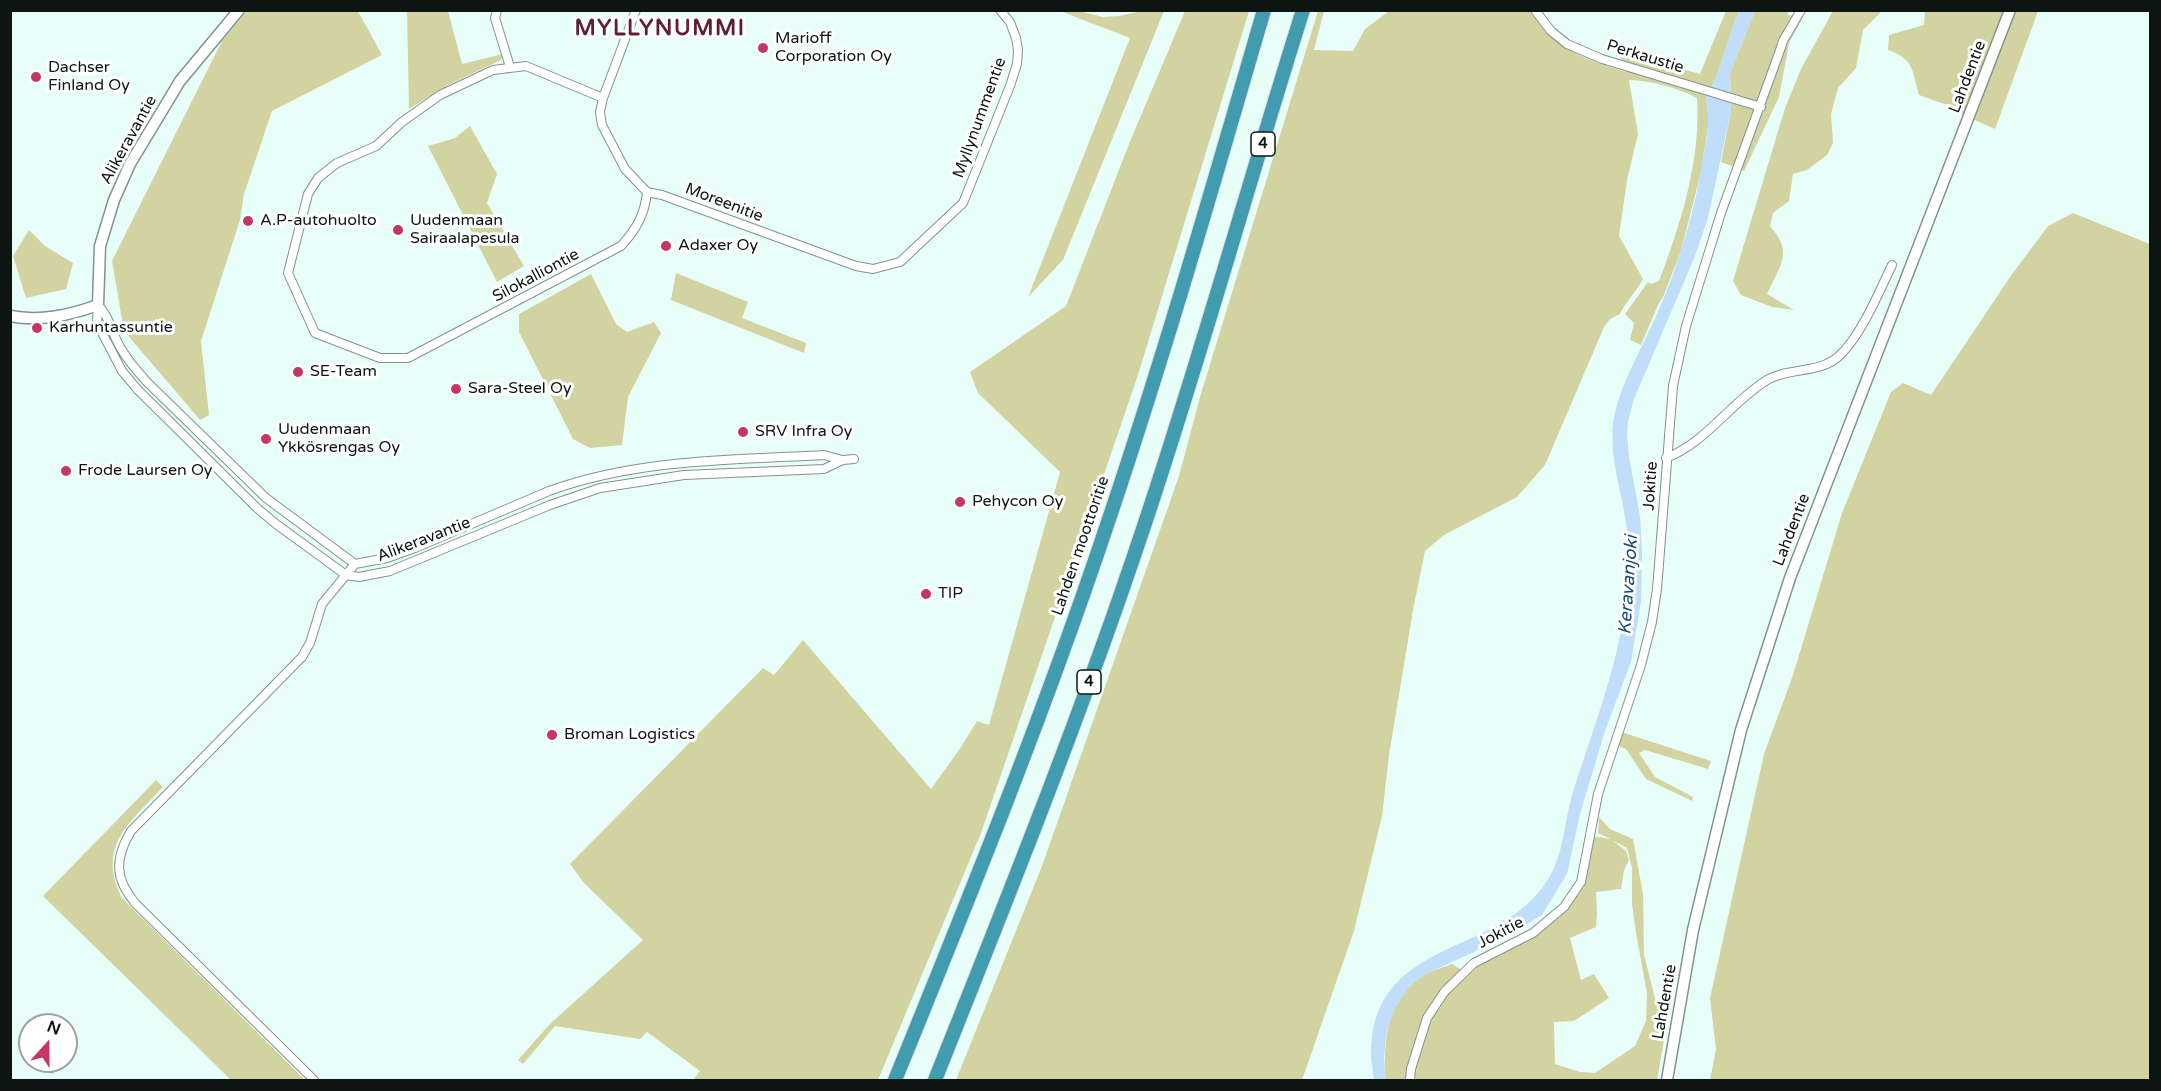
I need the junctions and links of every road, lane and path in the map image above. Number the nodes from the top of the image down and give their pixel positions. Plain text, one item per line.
1 (239, 10) edge
2 (498, 10) edge
3 (636, 10) edge
4 (1000, 10) edge
5 (1264, 10) edge
6 (1303, 10) edge
7 (1535, 10) edge
8 (1801, 10) edge
9 (2010, 10) edge
10 (510, 67) junction
11 (603, 98) junction
12 (1761, 107) junction
13 (647, 192) junction
14 (963, 203) joint
15 (1892, 266) dead end
16 (99, 305) junction
17 (10, 316) edge
18 (1666, 458) junction
19 (854, 459) dead end
20 (843, 460) junction
21 (355, 564) junction
22 (346, 575) junction
23 (314, 1080) edge
24 (895, 1080) edge
25 (935, 1080) edge
26 (1410, 1080) edge
27 (1667, 1080) edge

1 - 16 main road, Alikeravantie
2 - 10 street
3 - 11 street
4 - 14 street, Myllynummentie
5 - 24 highway, Lahden moottoritie / 4
6 - 25 highway, 4
7 - 12 street, Perkaustie
8 - 12 street, Jokitie
9 - 27 main road, Lahdentie
10 - 11 street
10 - 13 street, Silokalliontie
11 - 13 street
12 - 18 street, Jokitie
13 - 14 street, Moreenitie
15 - 18 street
16 - 17 main road
16 - 21 street, Alikeravantie
16 - 22 street, Alikeravantie
18 - 26 street, Jokitie
19 - 20 street, Alikeravantie
20 - 21 street, Alikeravantie
20 - 22 street, Alikeravantie
21 - 22 street
22 - 23 street

